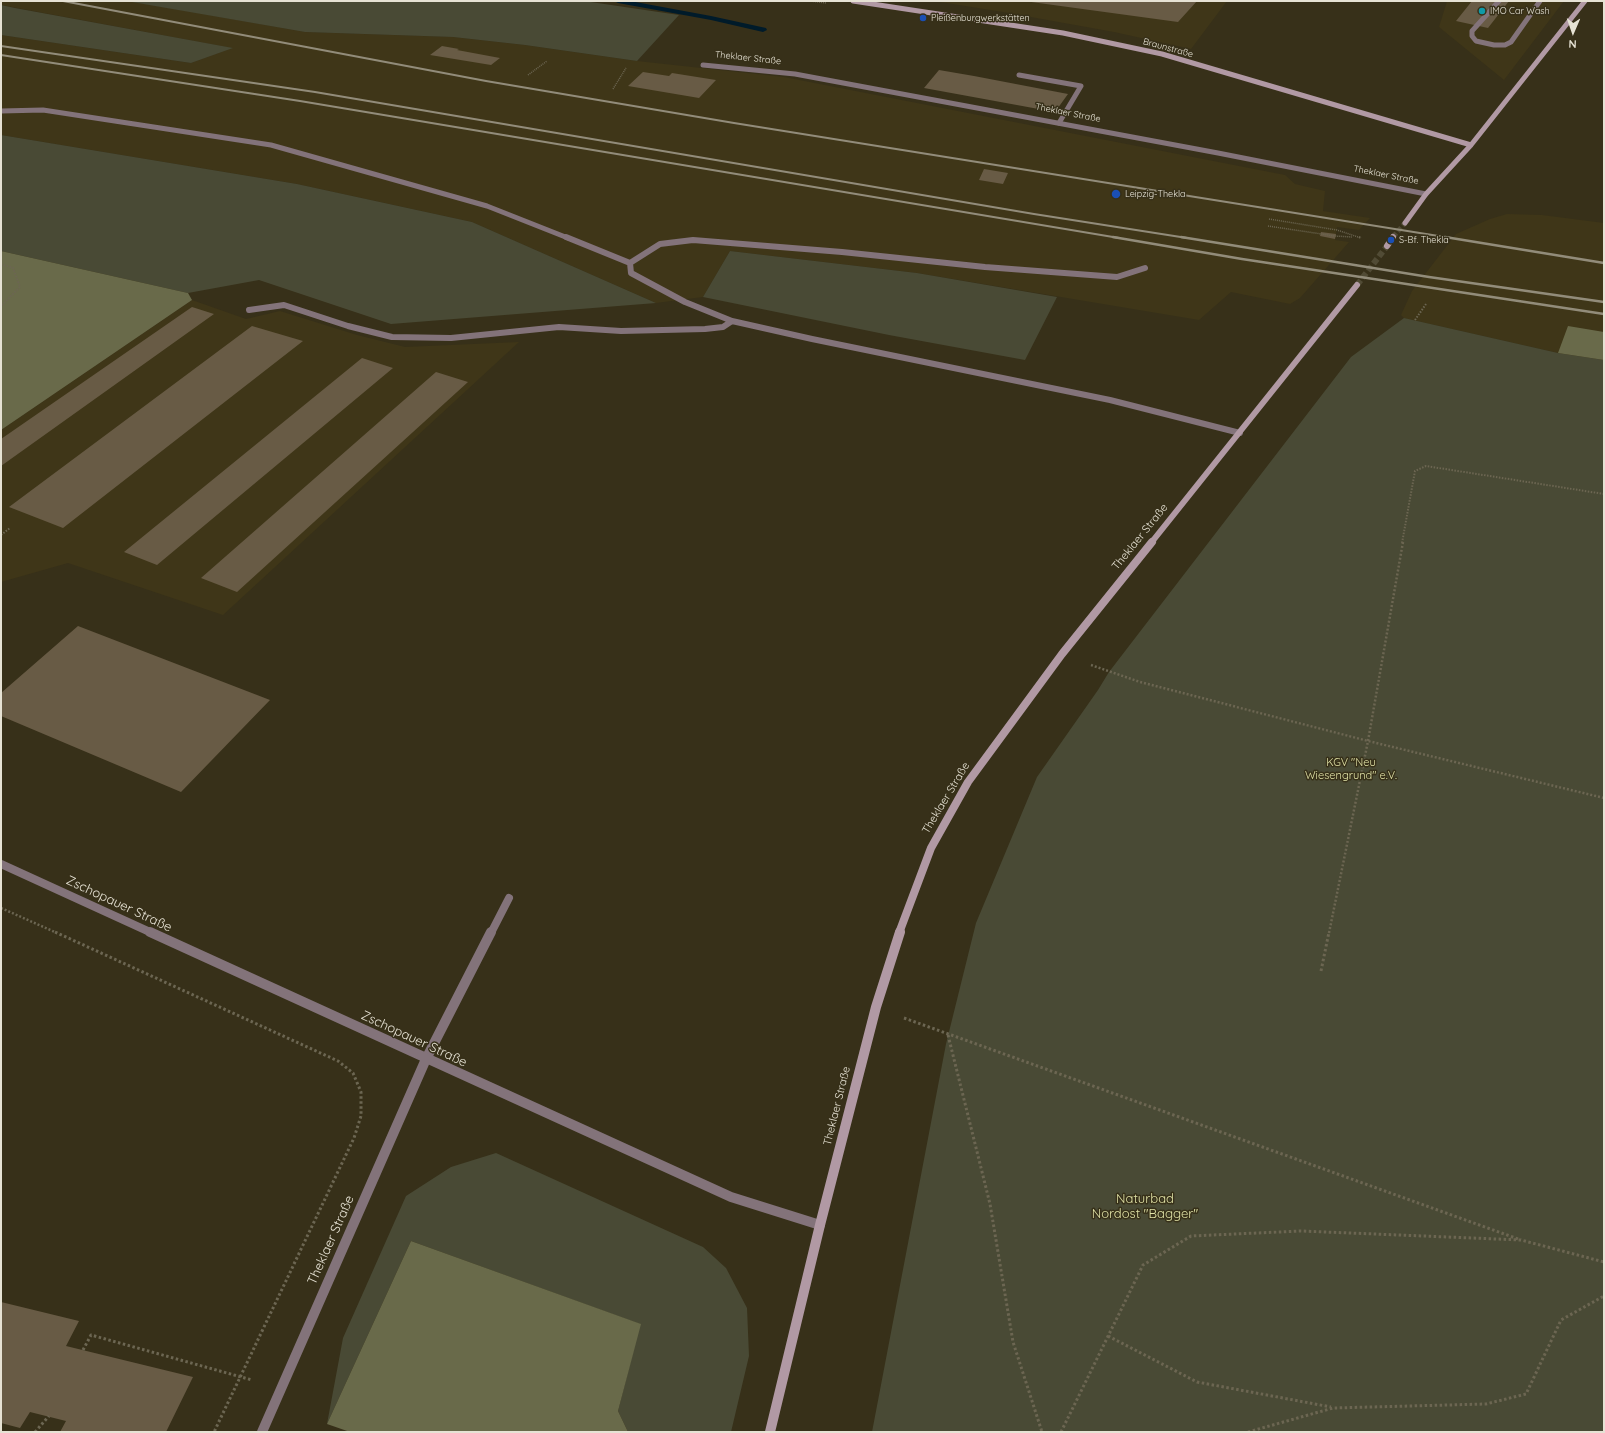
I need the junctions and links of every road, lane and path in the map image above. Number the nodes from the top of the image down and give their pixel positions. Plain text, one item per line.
1 (854, 1) edge
2 (1499, 1) edge
3 (1540, 1) edge
4 (1585, 1) edge
5 (547, 61) dead end
6 (703, 65) dead end
7 (626, 68) dead end
8 (528, 75) dead end
9 (1019, 75) dead end
10 (613, 89) dead end
11 (1, 111) edge
12 (1059, 123) junction
13 (1471, 145) junction
14 (1426, 194) junction
15 (1269, 219) dead end
16 (1404, 223) tunnel mouth
17 (1268, 226) dead end
18 (1337, 230) dead end
19 (1393, 237) tunnel mouth
20 (1356, 238) dead end
21 (1386, 246) tunnel mouth
22 (1, 264) edge
23 (630, 264) junction
24 (1144, 268) dead end
25 (1356, 285) tunnel mouth
26 (1426, 304) dead end
27 (1, 306) edge
28 (249, 310) dead end
29 (1415, 320) dead end
30 (732, 321) junction
31 (1240, 433) junction
32 (1604, 494) edge
33 (10, 528) dead end
34 (1, 535) edge
35 (1062, 654) junction
36 (1368, 741) junction
37 (1604, 798) edge
38 (1, 864) edge
39 (509, 898) dead end
40 (1, 908) edge
41 (1321, 971) dead end
42 (876, 1007) junction
43 (948, 1035) junction
44 (426, 1059) junction
45 (820, 1225) junction
46 (1521, 1240) junction
47 (1604, 1262) edge
48 (1604, 1296) edge
49 (1108, 1336) junction
50 (83, 1350) dead end
51 (240, 1376) junction
52 (281, 1388) junction
53 (1333, 1408) junction
54 (49, 1416) dead end
55 (35, 1432) edge
56 (214, 1432) edge
57 (262, 1432) edge
58 (770, 1432) edge
59 (1042, 1432) edge
60 (1061, 1432) edge
61 (1248, 1432) edge

1 - 13 main road, Braunstraße
2 - 3 street
4 - 13 main road, Theklaer Straße
5 - 8 path
6 - 12 street, Theklaer Straße
7 - 10 path
9 - 12 street
11 - 23 street
12 - 14 street, Theklaer Straße
13 - 14 main road, Theklaer Straße
14 - 16 main road, Theklaer Straße
15 - 18 path
17 - 20 path
19 - 21 main road
22 - 27 path
23 - 24 street
23 - 30 street
25 - 31 main road, Theklaer Straße
26 - 29 path
28 - 30 street
30 - 31 street
31 - 35 main road, Theklaer Straße
32 - 36 path
33 - 34 path
35 - 36 path
35 - 42 main road, Theklaer Straße
36 - 37 path
36 - 41 path
38 - 44 street, Zschopauer Straße
39 - 44 street, Theklaer Straße
40 - 51 path
42 - 43 path
42 - 45 main road, Theklaer Straße
43 - 46 path
43 - 59 path
44 - 45 street, Zschopauer Straße
44 - 52 street, Theklaer Straße
45 - 58 main road, Theklaer Straße
46 - 47 path
46 - 49 path
48 - 53 path
49 - 53 path
49 - 60 path
50 - 51 path
51 - 52 path
51 - 56 path
52 - 57 street, Theklaer Straße
53 - 61 path
54 - 55 path

